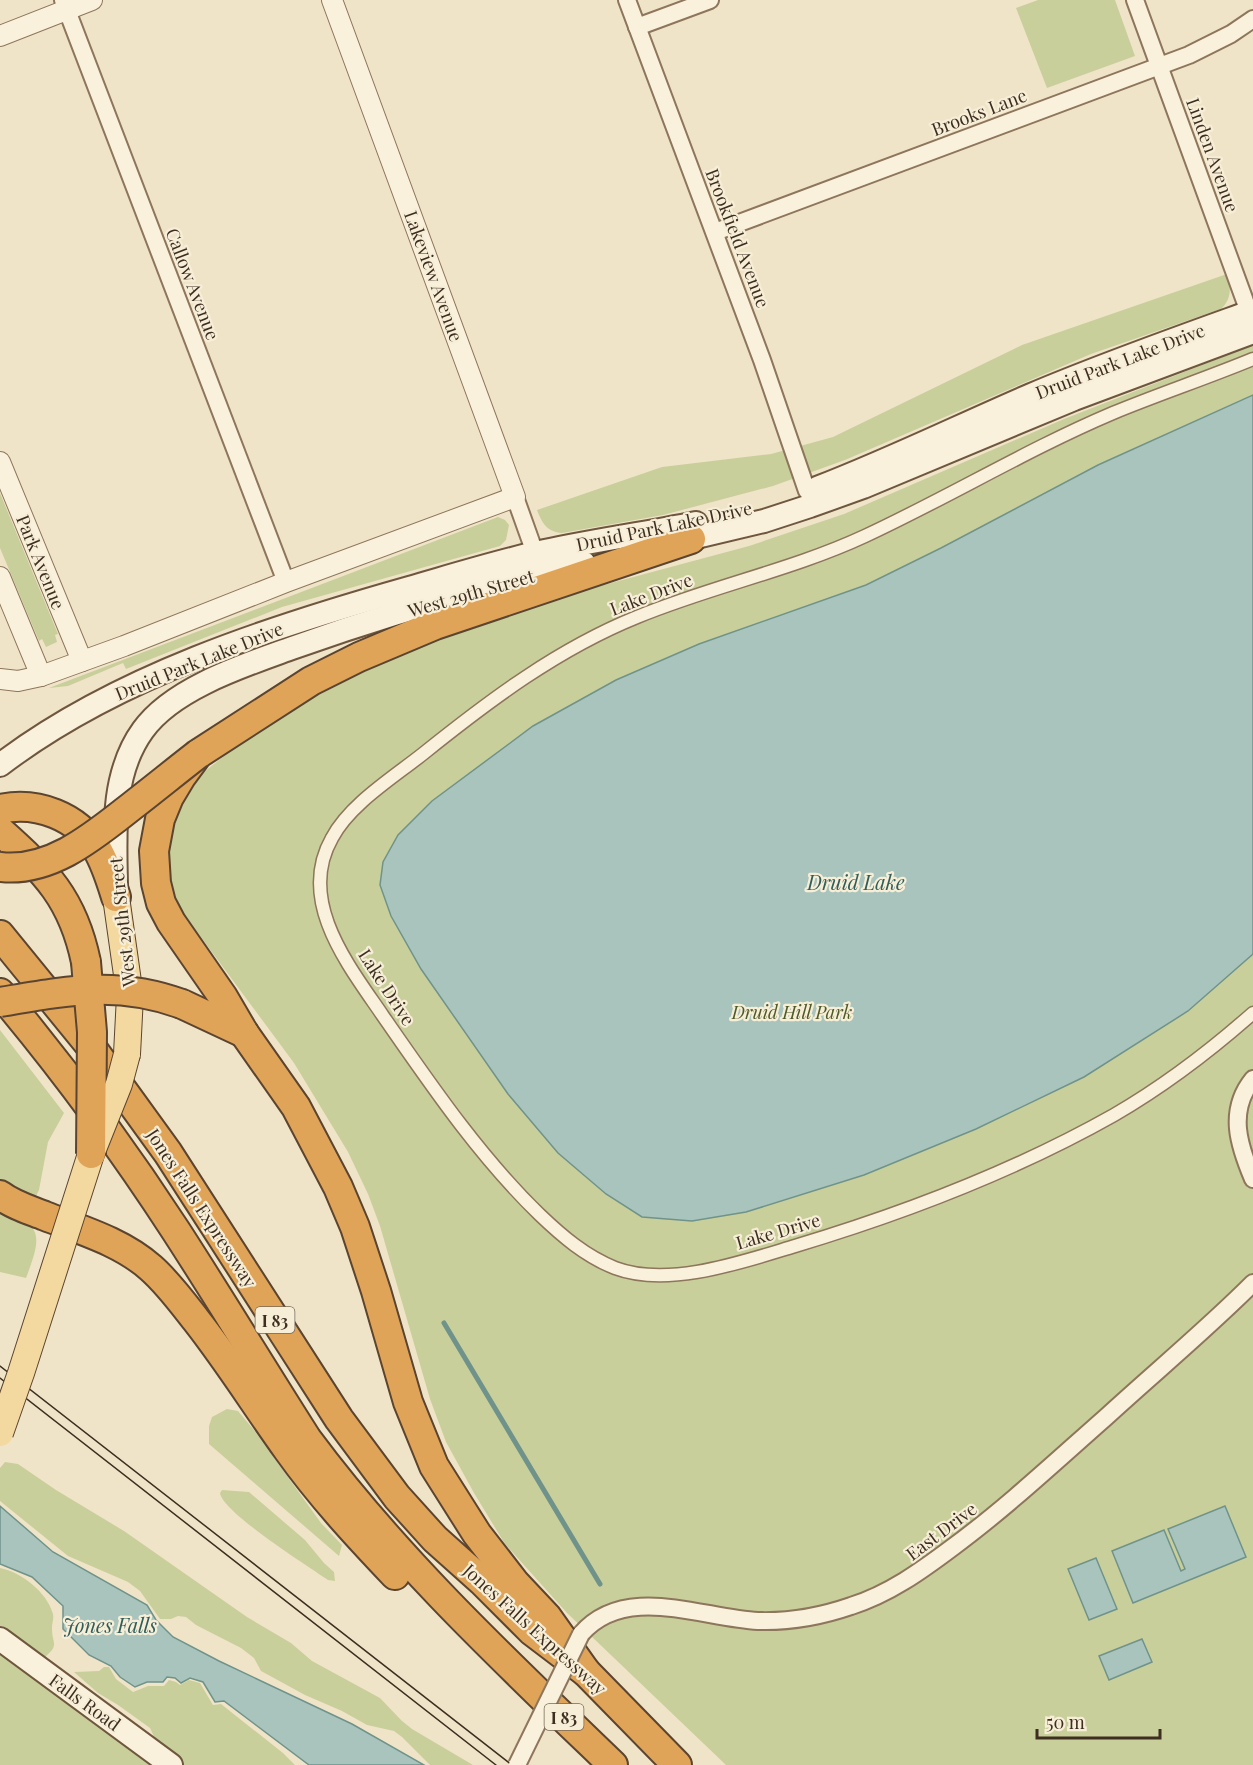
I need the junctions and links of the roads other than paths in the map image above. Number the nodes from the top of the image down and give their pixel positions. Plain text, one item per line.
1 (92, 0) edge
2 (332, 0) edge
3 (627, 0) edge
4 (710, 0) edge
5 (1135, 0) edge
6 (65, 5) edge
7 (1253, 19) edge
8 (638, 27) junction
9 (0, 36) edge
10 (1159, 65) junction
11 (715, 232) junction
12 (1252, 320) edge
13 (1249, 360) edge
14 (0, 462) edge
15 (807, 491) junction
16 (515, 497) junction
17 (691, 538) junction
18 (536, 553) junction
19 (0, 577) edge
20 (286, 582) junction
21 (81, 662) junction
22 (41, 676) junction
23 (0, 679) edge
24 (204, 750) junction
25 (0, 765) edge
26 (0, 809) edge
27 (0, 831) edge
28 (0, 867) edge
29 (116, 897) junction
30 (0, 935) edge
31 (0, 993) edge
32 (0, 1002) edge
33 (1253, 1013) edge
34 (244, 1033) junction
35 (1253, 1079) edge
36 (92, 1154) junction
37 (1253, 1179) edge
38 (4, 1198) edge
39 (1253, 1283) edge
40 (0, 1432) edge
41 (0, 1639) edge
42 (514, 1669) junction
43 (586, 1672) junction
44 (171, 1765) edge
45 (517, 1765) edge
46 (614, 1765) edge
47 (677, 1765) edge

1 - 6 street
2 - 16 street, Lakeview Avenue
3 - 8 street, Brookfield Avenue
4 - 8 street
5 - 10 street, Linden Avenue
6 - 9 street
6 - 20 street, Callow Avenue
7 - 10 street, Brooks Lane
8 - 11 street, Brookfield Avenue
10 - 11 street, Brooks Lane
10 - 12 street, Linden Avenue
11 - 15 street, Brookfield Avenue
12 - 15 main road, Druid Park Lake Drive
12 - 17 main road, Druid Park Lake Drive
13 - 33 street, Lake Drive
14 - 21 street, Park Avenue
15 - 18 main road, Druid Park Lake Drive
16 - 18 street, Lakeview Avenue
16 - 20 street
17 - 24 highway
17 - 29 main road, West 29th Street
18 - 25 main road, Druid Park Lake Drive
19 - 22 street
20 - 21 street
21 - 22 street
22 - 23 street
24 - 28 highway, bridge
24 - 34 highway, bridge
26 - 29 highway
27 - 36 highway, bridge
29 - 36 main road, West 29th Street, bridge
30 - 43 highway, Jones Falls Expressway / I 83
31 - 42 highway, Jones Falls Expressway / I 83
32 - 34 highway, bridge
34 - 43 highway
35 - 37 street
36 - 40 main road, West 29th Street, bridge
38 - 42 highway
39 - 45 street, East Drive, bridge
41 - 44 main road, Falls Road
42 - 46 highway, Jones Falls Expressway / I 83
43 - 47 highway, Jones Falls Expressway / I 83

